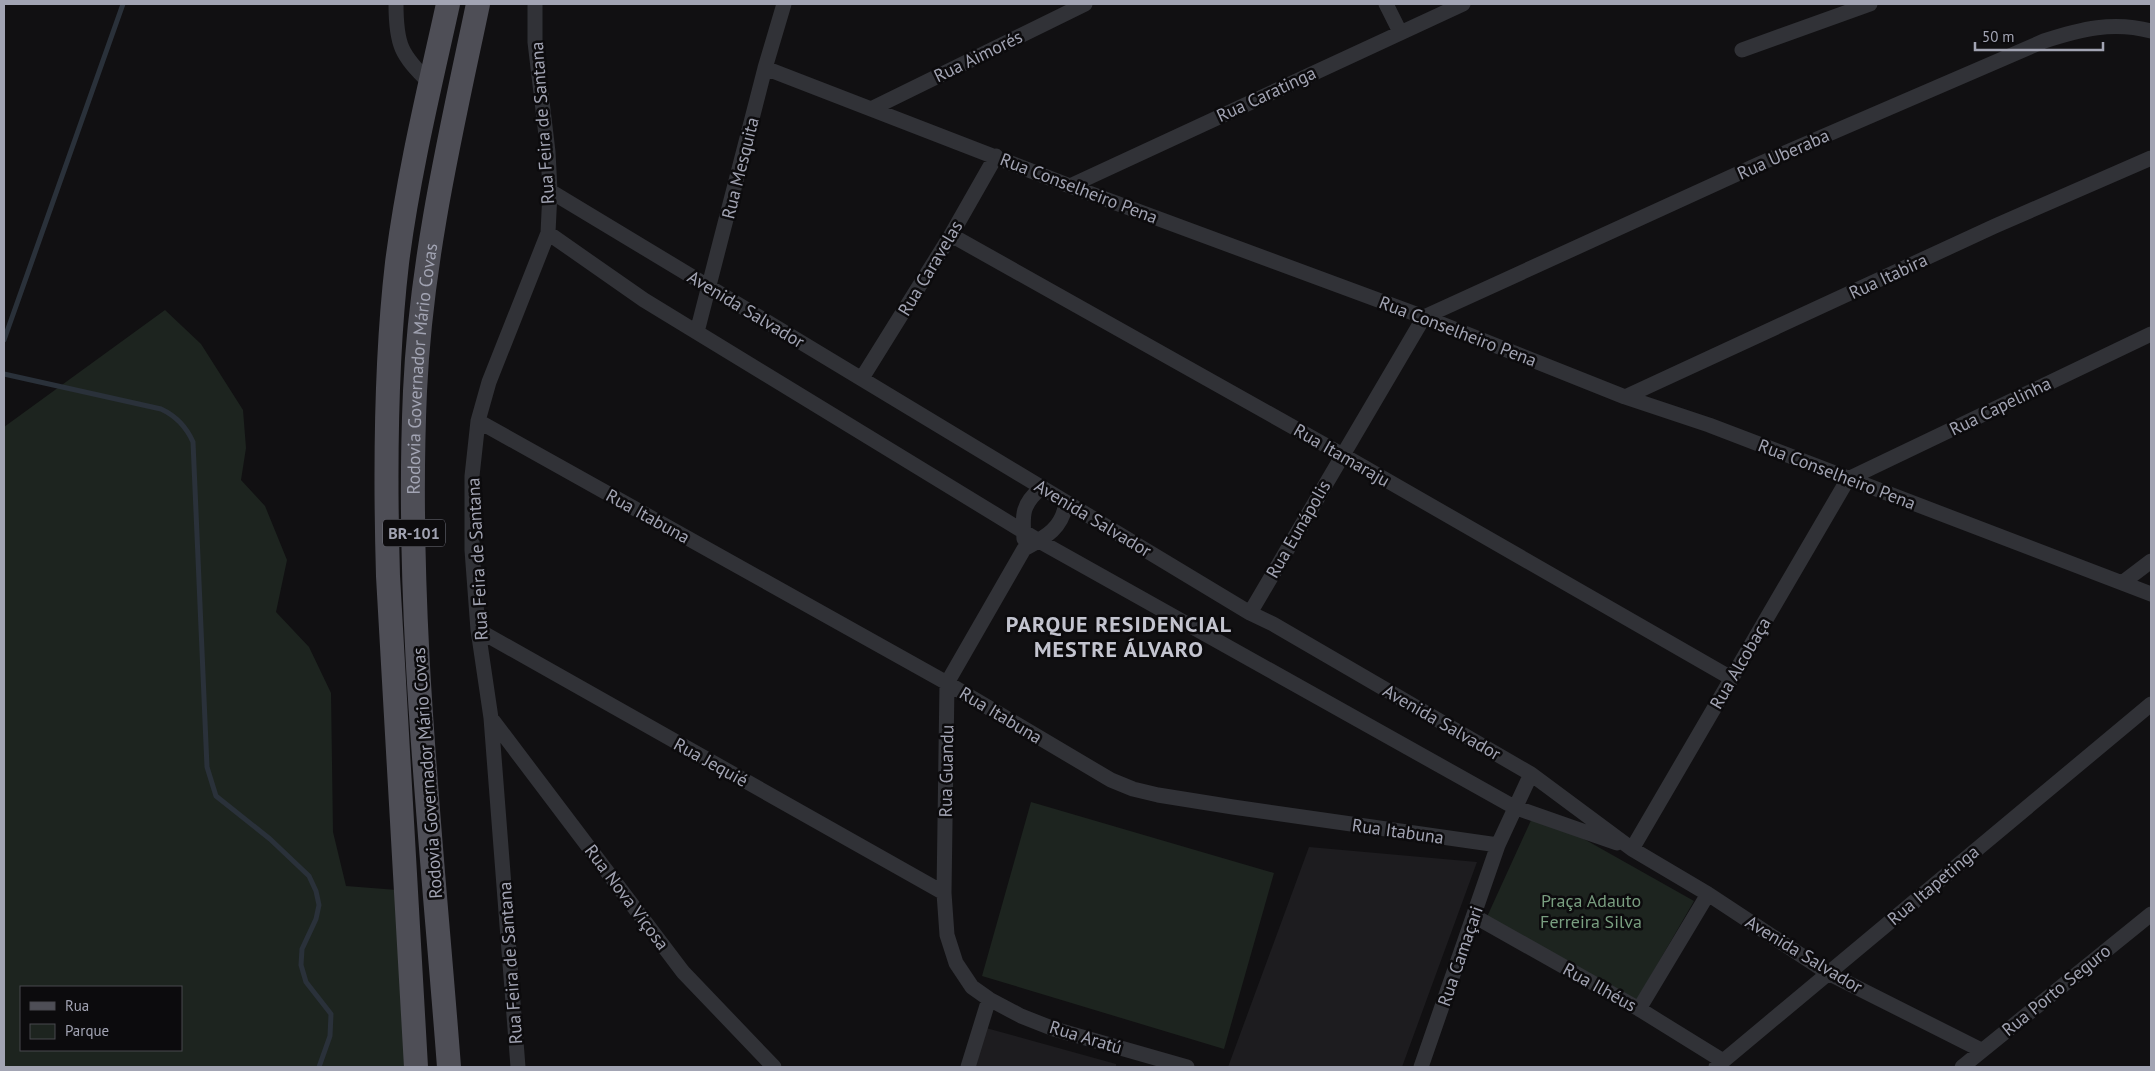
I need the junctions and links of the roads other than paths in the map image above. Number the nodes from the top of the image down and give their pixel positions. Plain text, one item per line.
1 (396, 4) edge
2 (448, 4) edge
3 (478, 4) edge
4 (535, 4) edge
5 (784, 4) edge
6 (1085, 4) edge
7 (1386, 4) edge
8 (1463, 4) edge
9 (1870, 4) edge
10 (2151, 31) edge
11 (1400, 32) junction
12 (1742, 50) dead end
13 (765, 68) junction
14 (430, 83) junction
15 (871, 109) junction
16 (996, 156) junction
17 (2151, 158) edge
18 (1070, 186) junction
19 (550, 191) junction
20 (548, 233) junction
21 (951, 235) junction
22 (710, 288) junction
23 (1424, 317) junction
24 (697, 332) junction
25 (2151, 334) edge
26 (862, 378) junction
27 (1625, 397) junction
28 (478, 420) junction
29 (1341, 454) junction
30 (1848, 479) junction
31 (1042, 488) junction
32 (1066, 502) junction
33 (1023, 531) junction
34 (1039, 541) junction
35 (1024, 549) junction
36 (2151, 561) edge
37 (2122, 583) junction
38 (2151, 594) edge
39 (1250, 613) junction
40 (478, 630) junction
41 (1731, 678) junction
42 (947, 683) junction
43 (2151, 704) edge
44 (491, 718) junction
45 (1531, 774) junction
46 (1514, 807) junction
47 (1498, 845) junction
48 (1632, 849) junction
49 (944, 893) junction
50 (1708, 894) junction
51 (2151, 914) edge
52 (1474, 916) junction
53 (1828, 973) junction
54 (989, 999) junction
55 (1639, 1009) junction
56 (1981, 1050) junction
57 (1719, 1064) edge
58 (416, 1067) edge
59 (449, 1067) edge
60 (518, 1067) edge
61 (774, 1067) edge
62 (968, 1067) edge
63 (1187, 1067) edge
64 (1421, 1067) edge
65 (1962, 1067) edge

1 - 14 street
2 - 14 main road, Rodovia Governador Mário Covas / BR-101
3 - 59 main road, Rodovia Governador Mário Covas / BR-101
4 - 19 street, Rua Feira de Santana
5 - 13 street, Rua Mesquita
6 - 15 street, Rua Aimorés
7 - 11 street
8 - 11 street, Rua Caratinga
9 - 12 street
10 - 23 street, Rua Uberaba
11 - 18 street, Rua Caratinga
13 - 15 street, Rua Conselheiro Pena
13 - 22 street, Rua Mesquita
14 - 58 main road, Rodovia Governador Mário Covas / BR-101
15 - 16 street, Rua Conselheiro Pena
16 - 18 street, Rua Conselheiro Pena
16 - 21 street, Rua Caravelas
17 - 27 street, Rua Itabira
18 - 23 street, Rua Conselheiro Pena
19 - 20 street, Rua Feira de Santana
19 - 22 street, Avenida Salvador
20 - 24 street, Avenida Salvador
20 - 28 street, Rua Feira de Santana
21 - 26 street, Rua Caravelas
21 - 29 street, Rua Itamaraju
22 - 24 street, Rua Mesquita
22 - 26 street, Avenida Salvador
23 - 27 street, Rua Conselheiro Pena
23 - 29 street, Rua Eunápolis
24 - 33 street, Avenida Salvador
25 - 30 street, Rua Capelinha
26 - 31 street, Avenida Salvador
27 - 30 street, Rua Conselheiro Pena
28 - 40 street, Rua Feira de Santana
28 - 42 street, Rua Itabuna
29 - 39 street, Rua Eunápolis
29 - 41 street, Rua Itamaraju
30 - 37 street, Rua Conselheiro Pena
30 - 41 street, Rua Alcobaça
31 - 32 street, Avenida Salvador
31 - 33 street
32 - 34 street
32 - 39 street, Avenida Salvador
33 - 34 street, Avenida Salvador
33 - 35 street
34 - 35 street
34 - 46 street, Avenida Salvador
35 - 42 street, Rua Guandu
36 - 37 street
37 - 38 street, Rua Conselheiro Pena
39 - 45 street, Avenida Salvador
40 - 44 street, Rua Feira de Santana
40 - 49 street, Rua Jequié
41 - 48 street, Rua Alcobaça
42 - 47 street, Rua Itabuna
42 - 49 street, Rua Guandu
43 - 53 street, Rua Itapetinga
44 - 60 street, Rua Feira de Santana
44 - 61 street, Rua Nova Viçosa
45 - 46 street
45 - 48 street, Avenida Salvador
46 - 47 street
46 - 48 street, Avenida Salvador
47 - 52 street, Rua Camaçari
48 - 50 street, Avenida Salvador
49 - 54 street, Rua Aratú
50 - 53 street, Avenida Salvador
50 - 55 street
51 - 56 street, Rua Porto Seguro
52 - 55 street, Rua Ilhéus
52 - 64 street, Rua Camaçari
53 - 56 street, Avenida Salvador
53 - 57 street, Rua Itapetinga
54 - 62 street
54 - 63 street, Rua Aratú
55 - 57 street, Rua Ilhéus
56 - 65 street, Rua Porto Seguro

